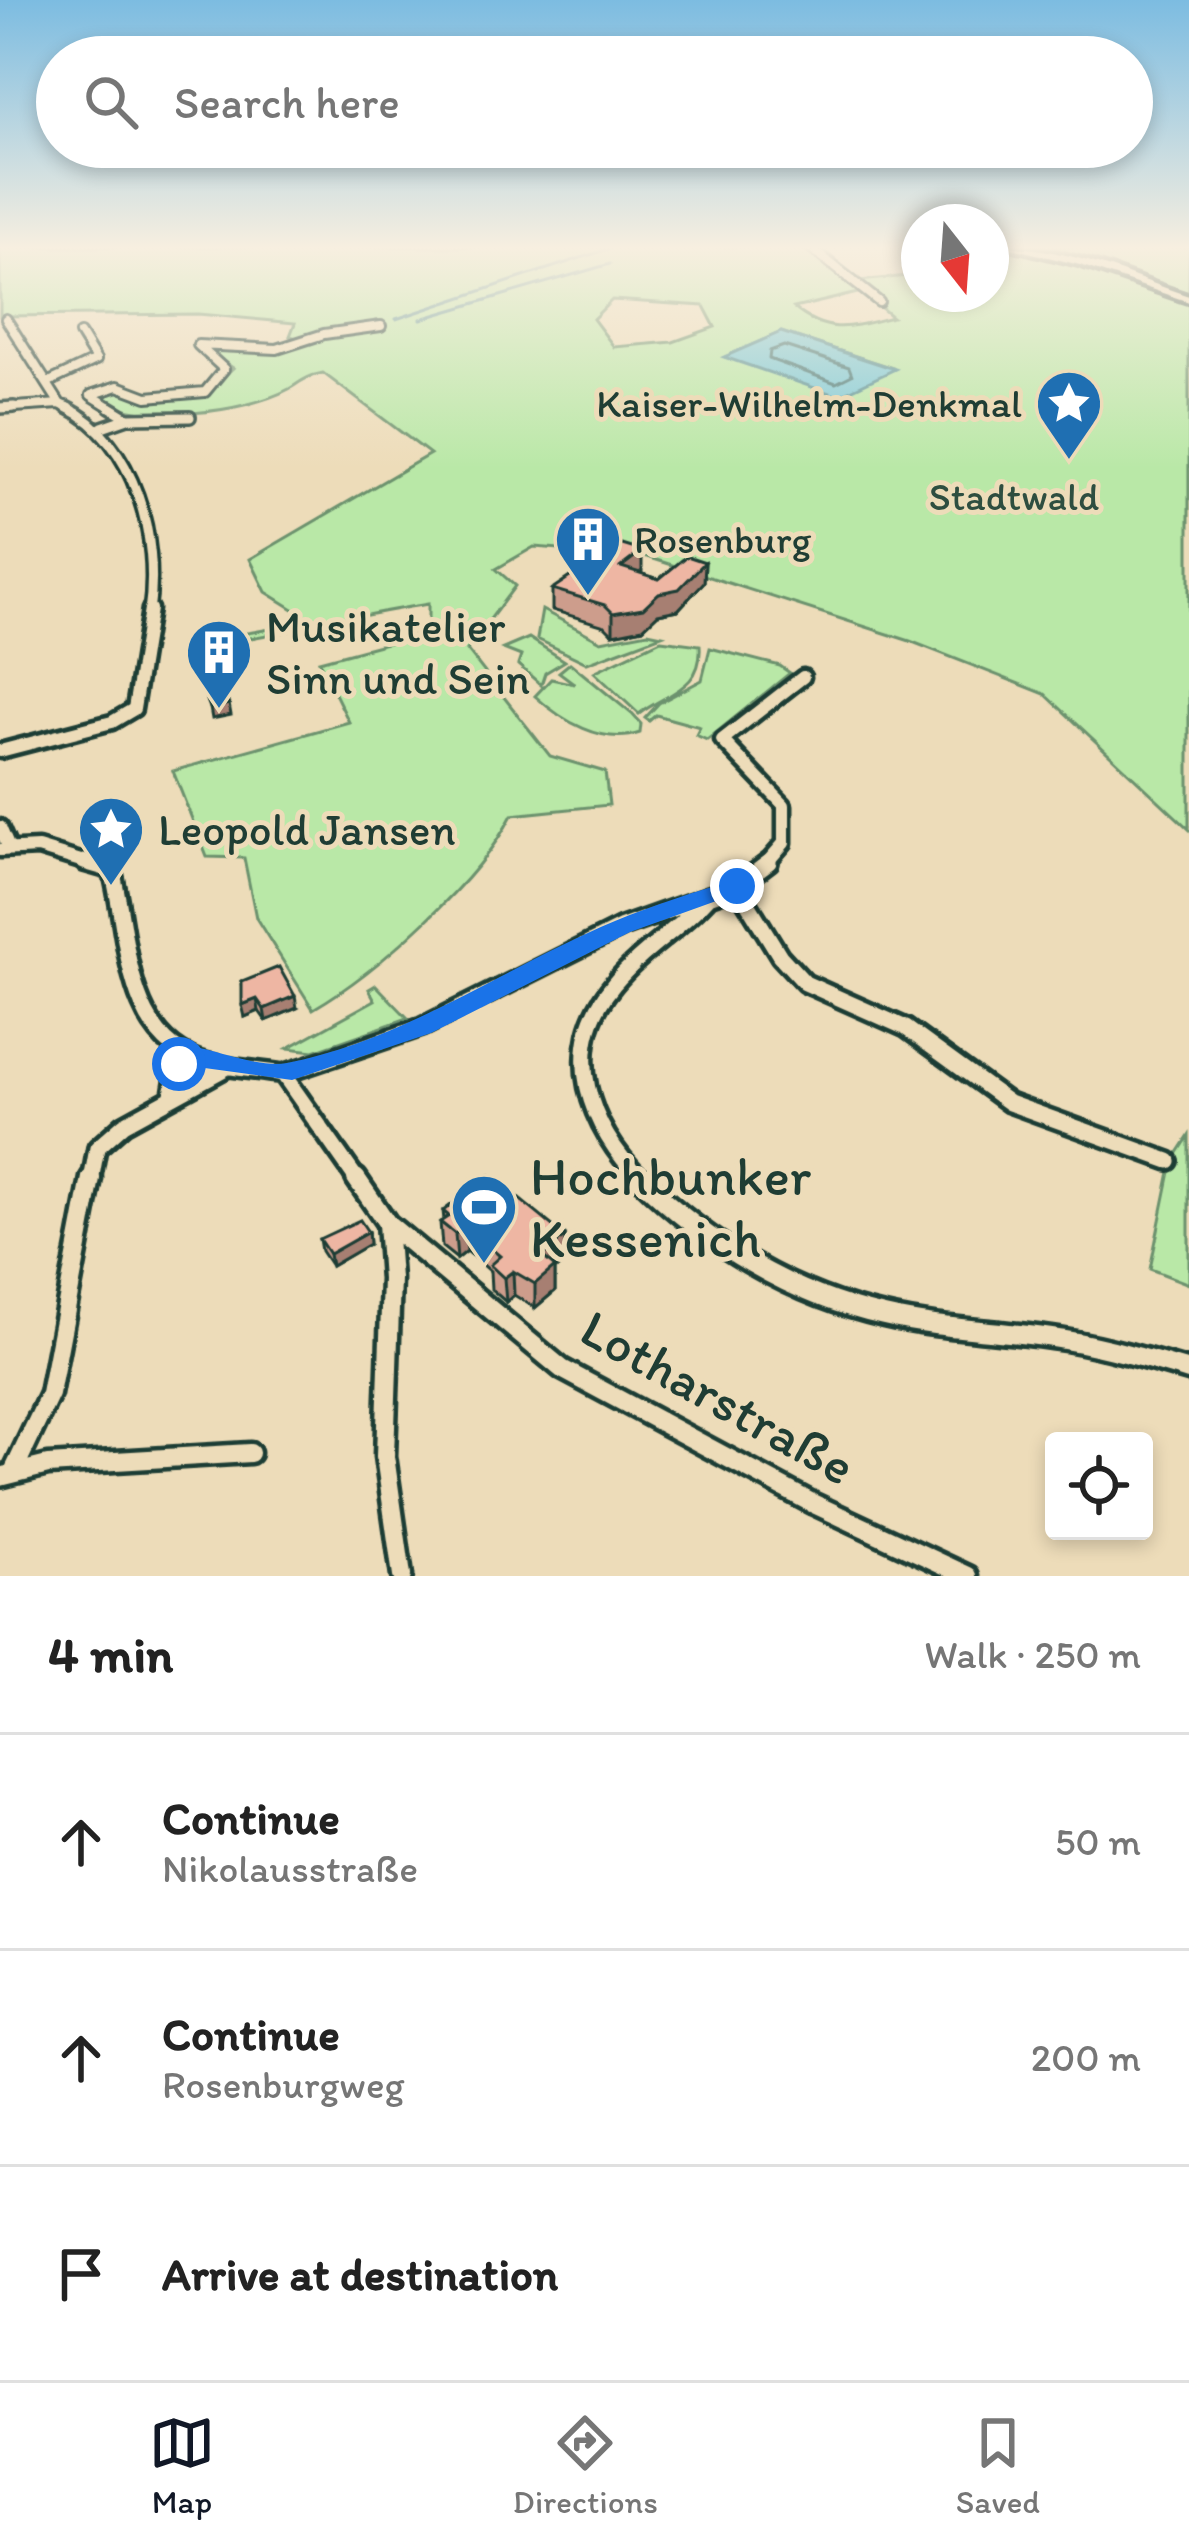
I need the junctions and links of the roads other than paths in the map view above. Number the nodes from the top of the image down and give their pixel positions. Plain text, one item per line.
1 (7, 321) edge
2 (382, 326) dead end
3 (80, 334) dead end
4 (49, 382) junction
5 (0, 404) edge
6 (60, 404) junction
7 (190, 417) dead end
8 (128, 418) junction
9 (102, 428) junction
10 (802, 677) dead end
11 (0, 751) edge
12 (0, 827) edge
13 (4, 849) edge
14 (737, 886) junction
15 (709, 896) junction
16 (179, 1052) junction
17 (228, 1067) junction
18 (281, 1073) junction
19 (172, 1095) junction
20 (1169, 1161) dead end
21 (387, 1223) junction
22 (1189, 1371) edge
23 (250, 1453) dead end
24 (6, 1474) edge
25 (402, 1576) edge
26 (968, 1576) edge

1 - 4 street
2 - 8 street
3 - 4 street
4 - 6 street
5 - 6 street
6 - 9 street
7 - 8 street
8 - 9 street
9 - 11 street
10 - 14 street
12 - 13 street
13 - 16 street
14 - 15 street
14 - 20 street
15 - 18 street
15 - 22 street
16 - 17 street
16 - 19 street
17 - 18 street
17 - 19 street
18 - 21 street, Lotharstraße
19 - 24 street
21 - 25 street
21 - 26 street, Lotharstraße
23 - 24 street

